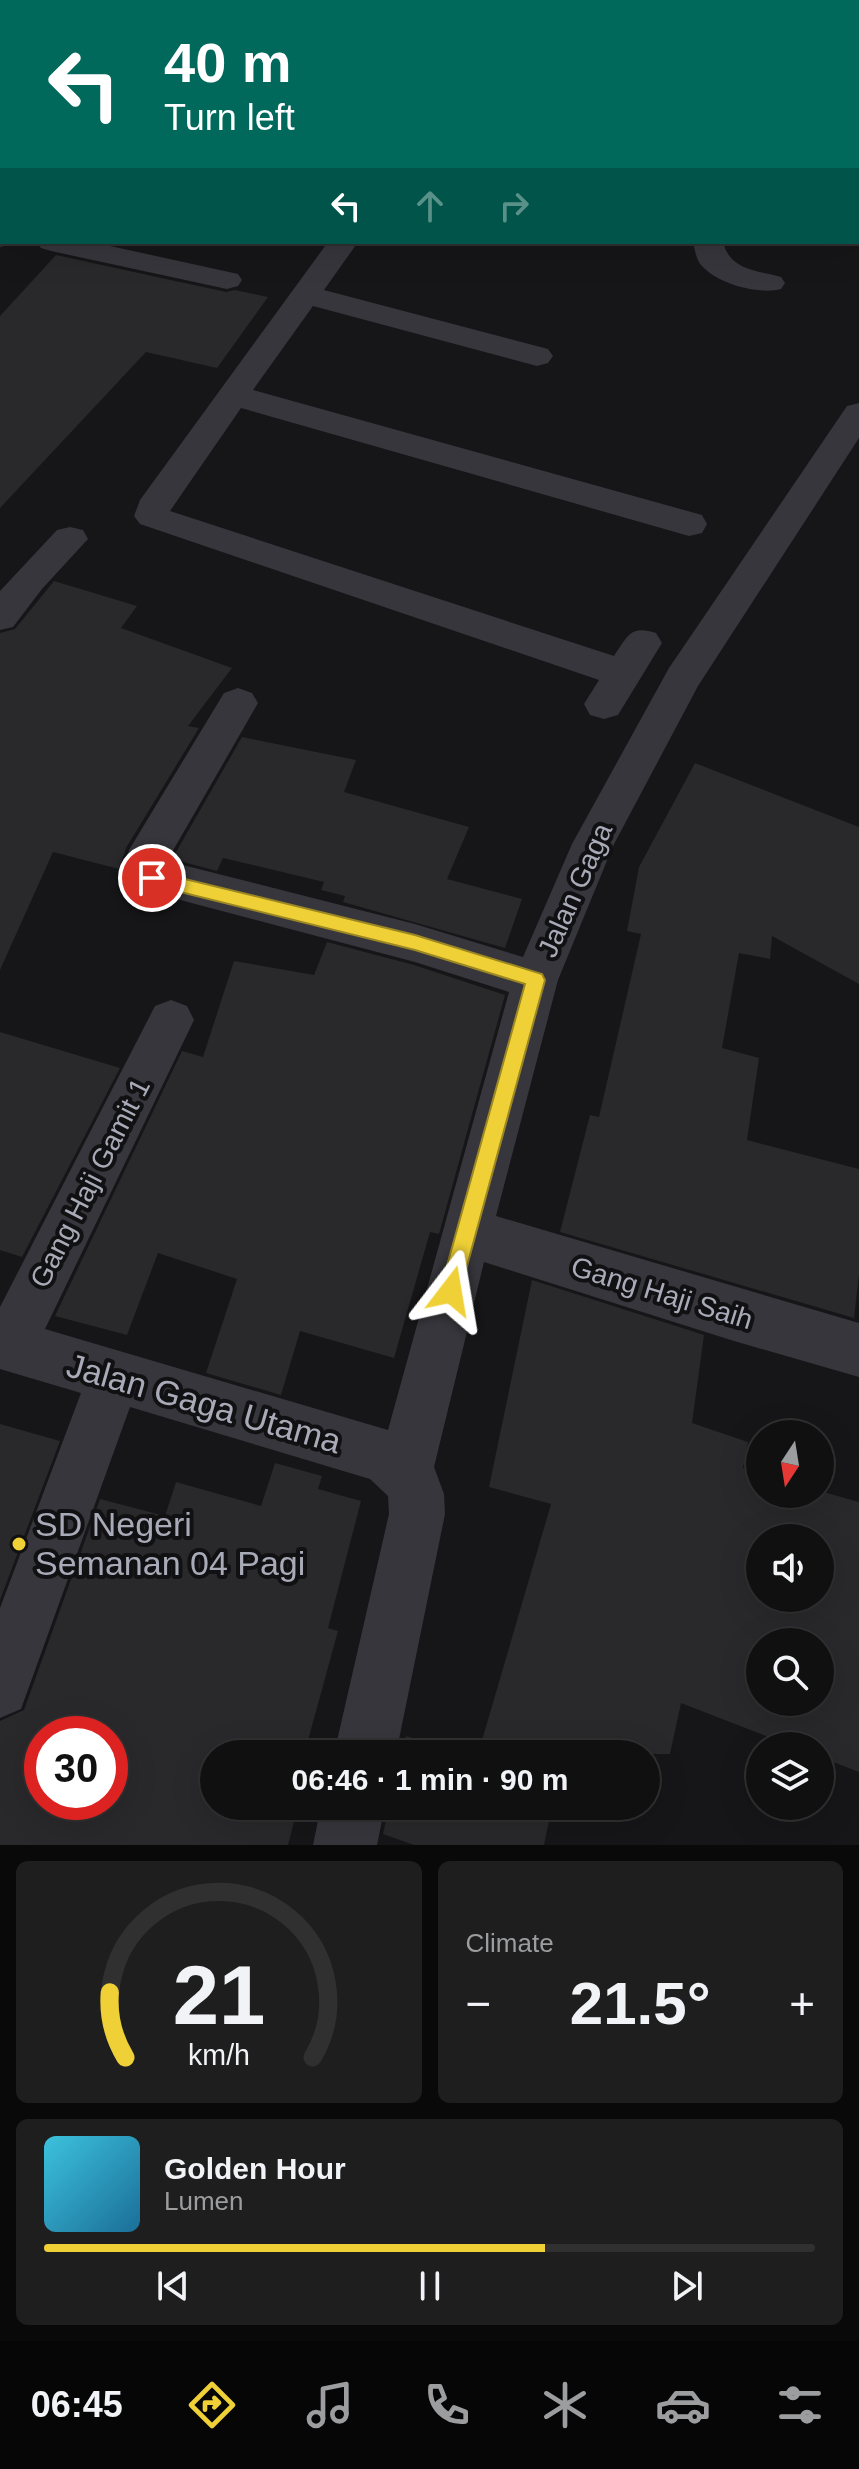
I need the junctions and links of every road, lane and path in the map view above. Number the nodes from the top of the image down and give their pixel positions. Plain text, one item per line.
1 (60, 244) edge
2 (342, 244) edge
3 (709, 244) edge
4 (227, 280) dead end
5 (770, 283) dead end
6 (304, 294) junction
7 (537, 356) dead end
8 (232, 395) junction
9 (859, 413) edge
10 (689, 524) dead end
11 (70, 539) dead end
12 (0, 617) edge
13 (623, 673) dead end
14 (238, 703) dead end
15 (535, 980) junction
16 (171, 1020) dead end
17 (466, 1232) junction
18 (4, 1344) edge
19 (859, 1350) edge
20 (114, 1377) junction
21 (406, 1469) junction
22 (0, 1688) edge
23 (368, 1740) edge
24 (350, 1820) edge
25 (345, 1845) edge

1 - 4 street
2 - 6 street
3 - 5 street
6 - 7 street
6 - 8 street
8 - 10 street
8 - 13 street
9 - 15 street, Jalan Gaga
11 - 12 street
14 - 15 street
15 - 17 street, Jalan Gaga
16 - 18 street, Gang Haji Gamit 1
17 - 19 street, Gang Haji Saih
17 - 21 street, Jalan Gaga
18 - 20 street, Jalan Gaga Utama
20 - 21 street, Jalan Gaga Utama
20 - 22 street
21 - 23 street
24 - 25 street

